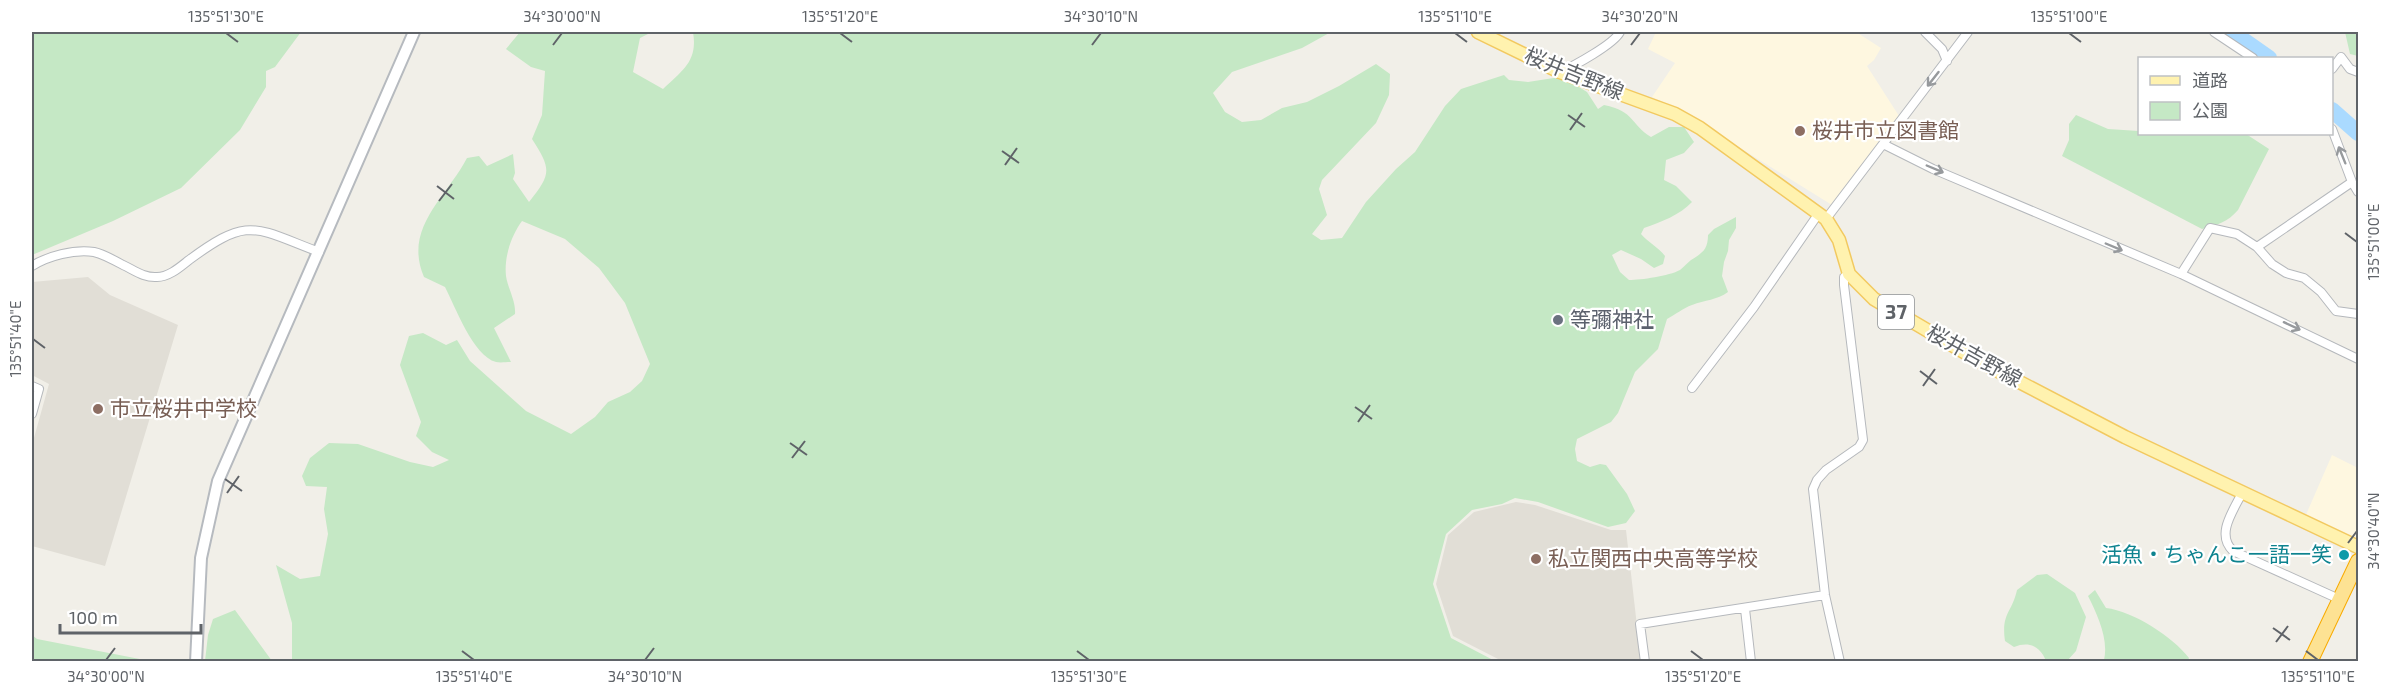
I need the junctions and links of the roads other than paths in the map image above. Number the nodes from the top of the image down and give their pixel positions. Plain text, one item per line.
1 (414, 32) edge
2 (1478, 32) edge
3 (1620, 32) edge
4 (1925, 32) edge
5 (1968, 32) edge
6 (2214, 32) edge
7 (2252, 57) edge
8 (1947, 61) junction
9 (2333, 67) edge
10 (1560, 72) junction
11 (2358, 72) edge
12 (2333, 134) edge
13 (1883, 144) junction
14 (2352, 182) junction
15 (2358, 192) edge
16 (1823, 216) junction
17 (2257, 246) junction
18 (318, 252) junction
19 (32, 266) edge
20 (1849, 274) junction
21 (2181, 274) junction
22 (2358, 314) edge
23 (2358, 359) edge
24 (32, 386) edge
25 (1692, 388) dead end
26 (32, 414) edge
27 (2243, 491) junction
28 (2358, 547) edge
29 (2358, 561) edge
30 (1825, 595) junction
31 (2339, 599) junction
32 (1745, 609) junction
33 (196, 662) edge
34 (1645, 662) edge
35 (1751, 662) edge
36 (1840, 662) edge
37 (2310, 662) edge

1 - 18 street
2 - 10 main road, 桜井吉野線 / 37
3 - 10 street
4 - 8 street
5 - 8 street
6 - 7 street
8 -> 13 street
9 - 11 street
10 - 16 main road, 桜井吉野線 / 37
14 -> 12 street
13 - 16 street
13 -> 21 street
14 - 15 street
14 - 17 street
16 - 20 main road, 桜井吉野線 / 37
16 - 25 street
17 - 21 street
17 - 22 street
18 - 19 street
18 - 33 street
20 - 27 main road, 桜井吉野線 / 37
20 - 30 street
21 -> 23 street
24 - 26 street
27 - 28 main road, 桜井吉野線 / 37
27 - 31 street
29 - 31 highway
30 - 32 street
30 - 36 street
31 - 37 highway
32 - 34 street
32 - 35 street

